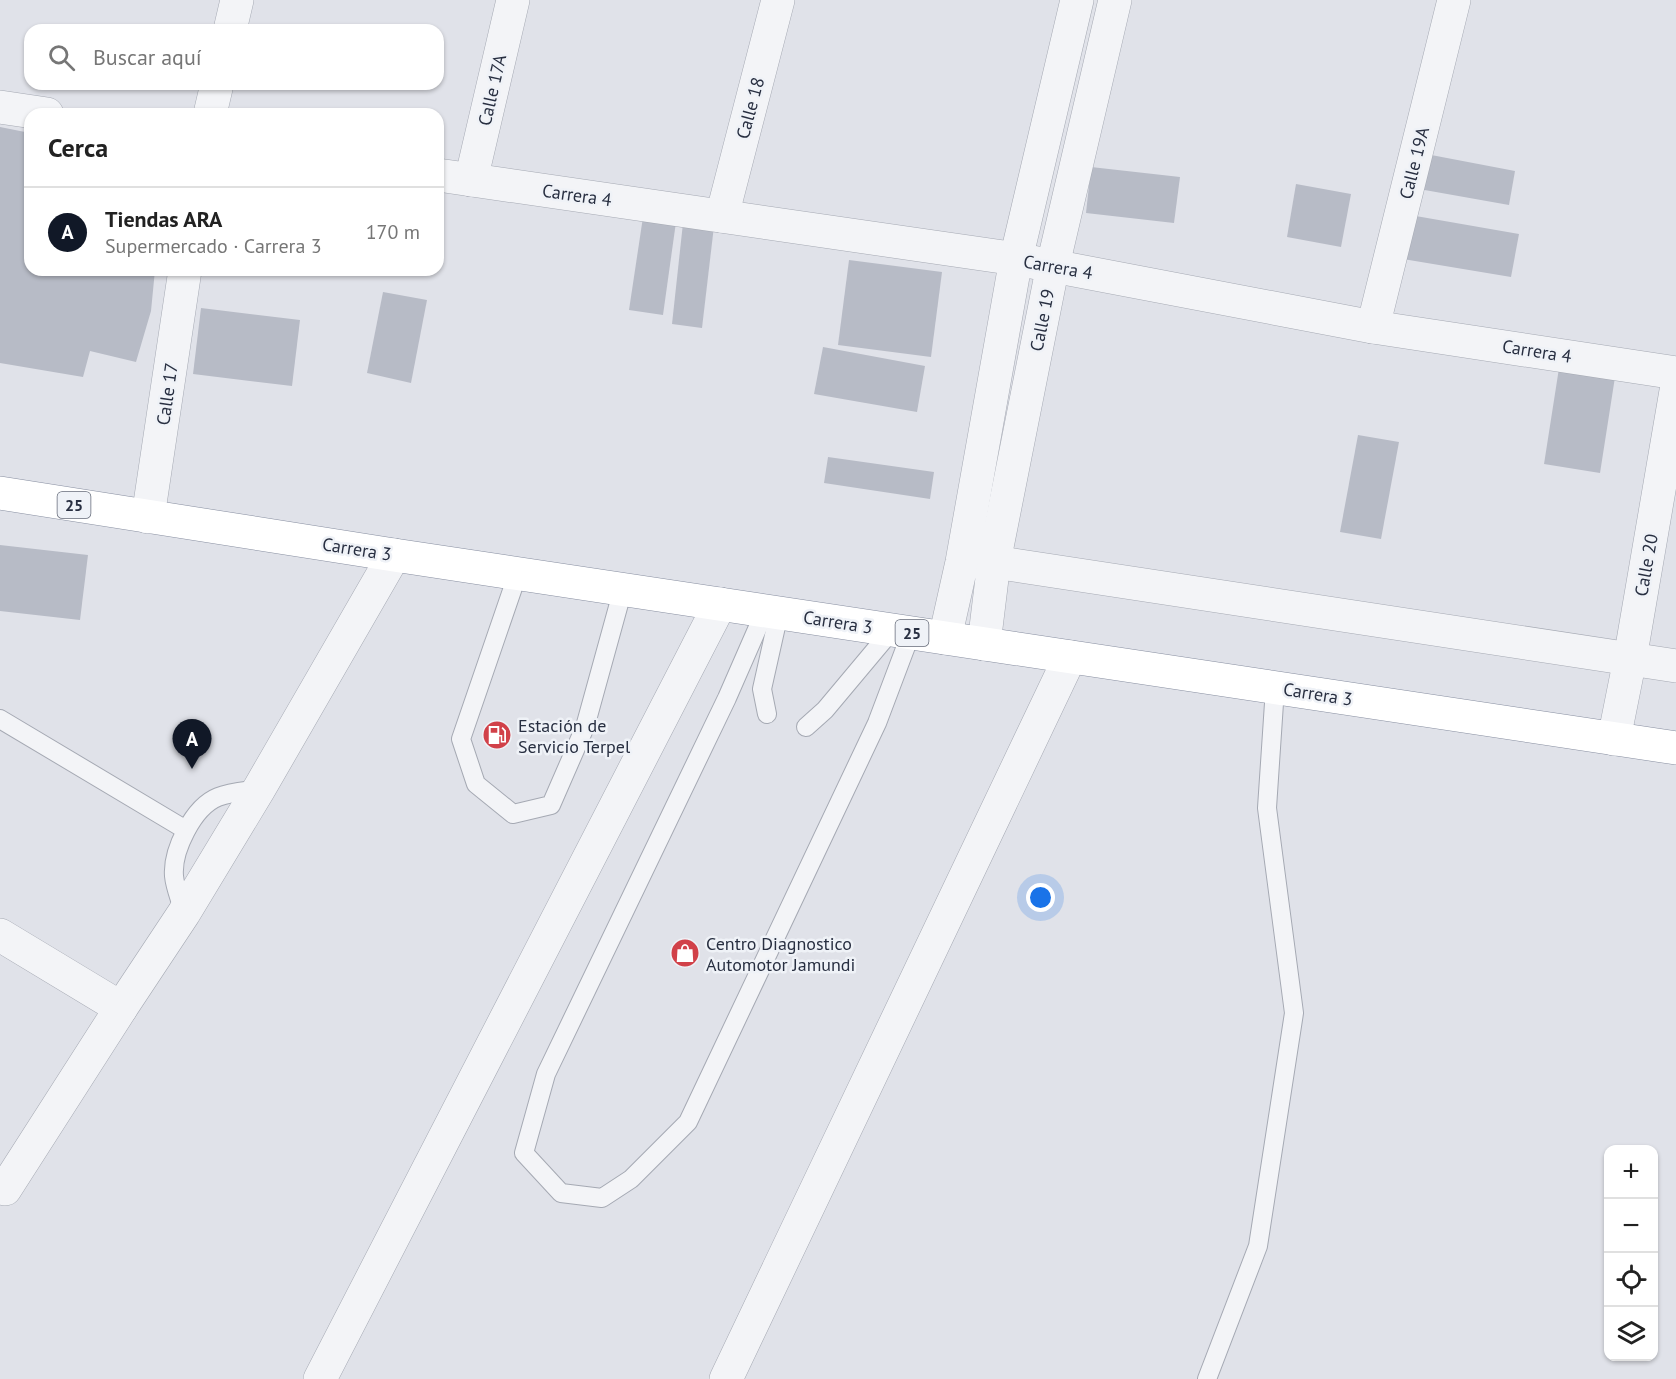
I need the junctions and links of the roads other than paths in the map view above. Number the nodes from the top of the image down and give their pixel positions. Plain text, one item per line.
1 (237, 0) edge
2 (513, 0) edge
3 (778, 0) edge
4 (1077, 0) edge
5 (1115, 0) edge
6 (1454, 0) edge
7 (231, 24) edge
8 (216, 90) edge
9 (0, 107) edge
10 (211, 108) edge
11 (24, 111) edge
12 (444, 176) edge
13 (471, 180) junction
14 (722, 216) junction
15 (1016, 259) junction
16 (1053, 265) junction
17 (184, 276) edge
18 (1373, 327) junction
19 (1676, 373) edge
20 (1676, 391) edge
21 (0, 493) edge
22 (148, 517) junction
23 (394, 555) junction
24 (962, 562) junction
25 (994, 562) junction
26 (518, 573) junction
27 (623, 589) junction
28 (720, 604) junction
29 (772, 612) junction
30 (902, 631) junction
31 (945, 638) junction
32 (984, 644) junction
33 (1070, 657) junction
34 (1630, 659) junction
35 (1676, 666) edge
36 (1275, 688) junction
37 (767, 714) dead end
38 (0, 719) edge
39 (806, 727) dead end
40 (1614, 739) junction
41 (1676, 748) edge
42 (260, 789) junction
43 (186, 830) junction
44 (184, 913) junction
45 (0, 935) edge
46 (121, 1008) junction
47 (2, 1191) edge
48 (320, 1379) edge
49 (726, 1379) edge
50 (1207, 1379) edge

1 - 7 street
2 - 13 street, Calle 17A
3 - 14 street, Calle 18
4 - 15 street, Calle 19
5 - 16 street, Calle 19
6 - 18 street, Calle 19A
8 - 10 street
9 - 11 street
12 - 13 street, Carrera 4
13 - 14 street, Carrera 4
14 - 15 street, Carrera 4
15 - 16 street, Carrera 4
15 - 24 street, Calle 19
16 - 18 street, Carrera 4
16 - 25 street, Calle 19
17 - 22 street, Calle 17
18 - 19 street, Carrera 4
20 - 34 street, Calle 20
21 - 22 highway, Carrera 3 / 25
22 - 23 highway, Carrera 3 / 25
23 - 26 highway, Carrera 3 / 25
23 - 42 street
24 - 25 street
24 - 31 street, Calle 19
25 - 32 street, Calle 19
25 - 34 street
26 - 27 highway, Carrera 3 / 25
26 - 27 lane
27 - 28 highway, Carrera 3 / 25
28 - 29 highway, Carrera 3 / 25
28 - 48 street
29 - 30 highway, Carrera 3 / 25
29 - 30 lane
29 - 37 lane
30 - 31 highway, Carrera 3 / 25
30 - 39 lane
31 - 32 highway, Carrera 3 / 25
32 - 33 highway, Carrera 3 / 25
33 - 36 highway, Carrera 3 / 25
33 - 49 street
34 - 35 street
34 - 40 street, Calle 20
36 - 40 highway, Carrera 3 / 25
36 - 50 lane
38 - 43 lane
40 - 41 highway, Carrera 3 / 25
42 - 43 lane
42 - 44 street
43 - 44 lane
44 - 46 street
45 - 46 street
46 - 47 street

